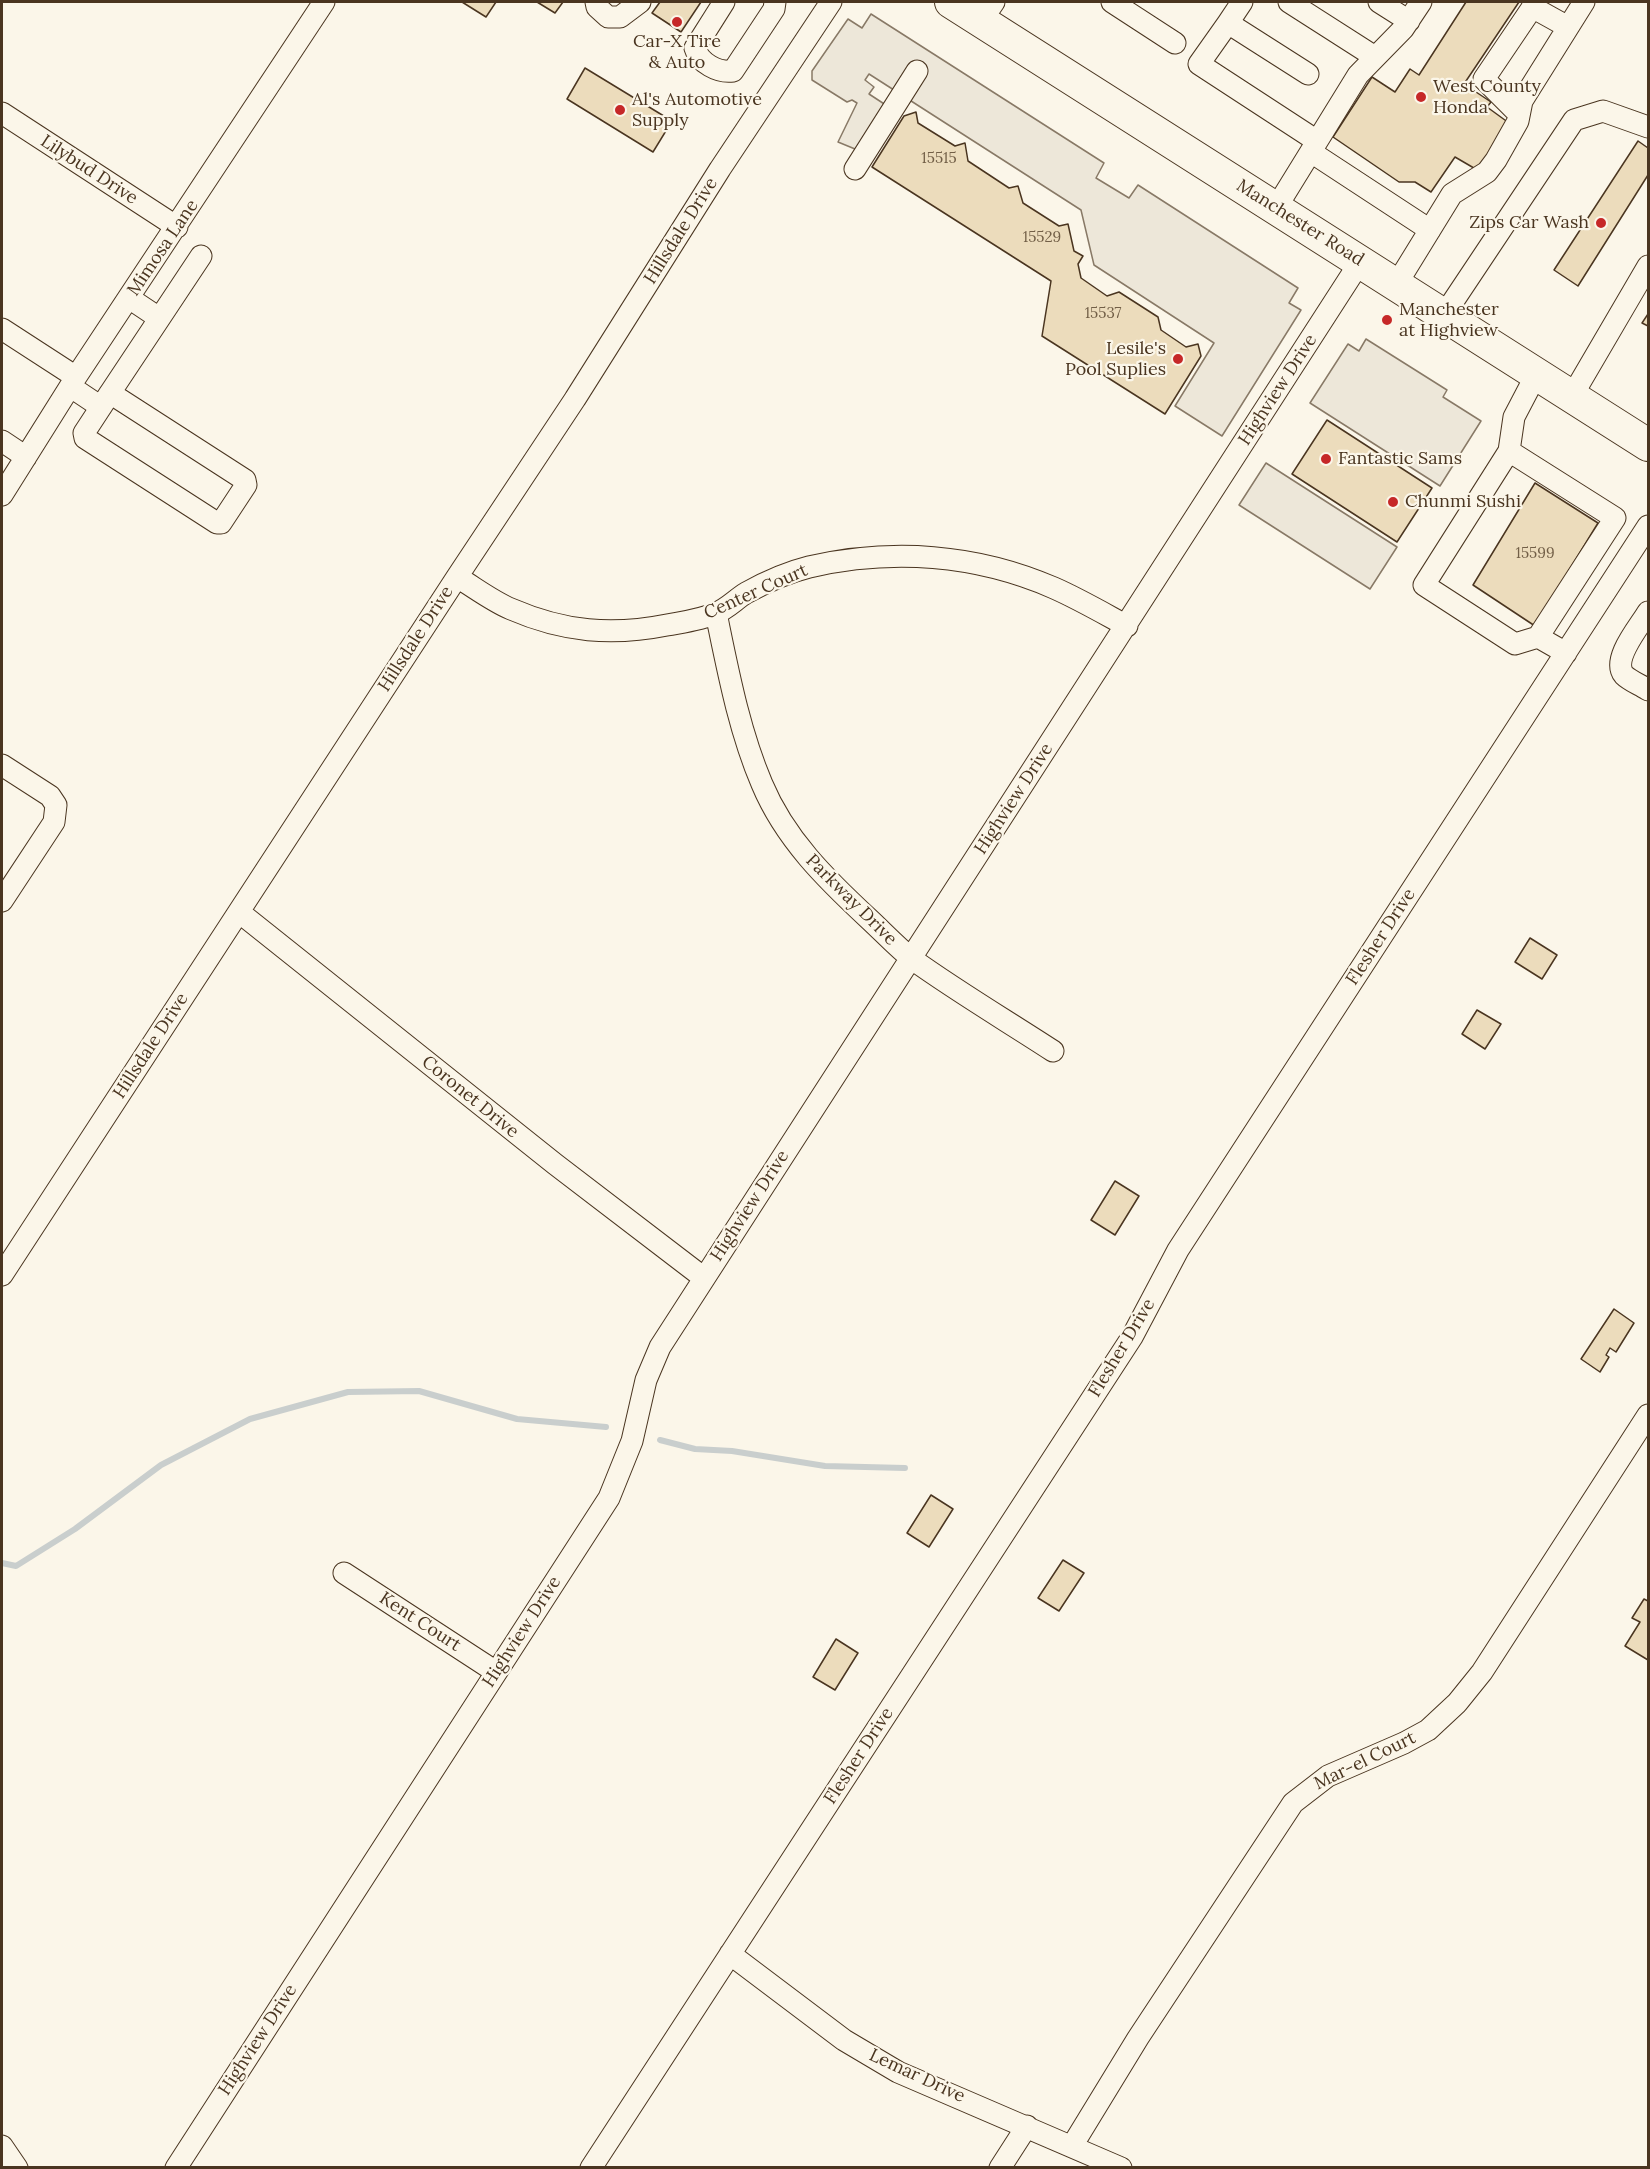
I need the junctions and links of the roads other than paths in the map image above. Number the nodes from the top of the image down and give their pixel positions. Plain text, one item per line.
1 (324, 2) edge
2 (596, 2) edge
3 (640, 2) edge
4 (724, 2) edge
5 (775, 2) edge
6 (831, 2) edge
7 (951, 2) edge
8 (1112, 2) edge
9 (1242, 2) edge
10 (1289, 2) edge
11 (1379, 2) edge
12 (1420, 2) edge
13 (1584, 2) edge
14 (1534, 4) edge
15 (988, 11) edge
16 (1409, 21) junction
17 (1228, 23) junction
18 (1569, 27) junction
19 (1175, 43) dead end
20 (1375, 57) junction
21 (917, 72) dead end
22 (1308, 74) dead end
23 (2, 113) edge
24 (1519, 114) junction
25 (1648, 127) edge
26 (1314, 147) junction
27 (855, 169) dead end
28 (1276, 208) junction
29 (177, 227) junction
30 (1430, 230) junction
31 (201, 256) dead end
32 (1360, 262) junction
33 (1648, 266) edge
34 (1396, 285) junction
35 (129, 298) junction
36 (1444, 315) junction
37 (159, 318) junction
38 (2, 329) edge
39 (1537, 373) junction
40 (74, 382) junction
41 (1572, 396) junction
42 (105, 400) junction
43 (2, 441) edge
44 (1648, 445) edge
45 (1509, 451) junction
46 (26, 457) junction
47 (2, 495) edge
48 (1648, 526) edge
49 (457, 577) junction
50 (1648, 612) edge
51 (716, 613) junction
52 (1126, 626) junction
53 (1538, 637) junction
54 (1566, 653) junction
55 (1648, 690) edge
56 (2, 765) edge
57 (2, 901) edge
58 (239, 912) junction
59 (911, 958) junction
60 (1053, 1051) dead end
61 (2, 1275) edge
62 (704, 1278) junction
63 (1648, 1415) edge
64 (344, 1573) dead end
65 (496, 1672) junction
66 (730, 1954) junction
67 (1028, 2126) junction
68 (2, 2146) edge
69 (1072, 2146) junction
70 (16, 2168) edge
71 (176, 2168) edge
72 (591, 2168) edge
73 (1000, 2168) edge
74 (1121, 2168) edge

1 - 29 street, Mimosa Lane
2 - 3 street
4 - 5 street
6 - 49 street, Hillsdale Drive
7 - 15 highway, Manchester Road
8 - 19 street
9 - 17 street
10 - 20 street
11 - 16 street
12 - 16 street
13 - 18 street
14 - 18 street
14 - 24 street
15 - 28 highway, Manchester Road
16 - 20 street
17 - 22 street
17 - 26 street
18 - 24 street
20 - 26 street
21 - 27 street
23 - 29 street, Lilybud Drive
24 - 30 street
25 - 36 street
26 - 28 street
26 - 30 street
28 - 32 highway, Manchester Road
29 - 35 street, Mimosa Lane
30 - 34 street
31 - 37 street
32 - 34 highway, Manchester Road
32 - 52 street, Highview Drive
33 - 41 street
34 - 36 highway, Manchester Road
35 - 37 street
35 - 40 street, Mimosa Lane
36 - 39 highway, Manchester Road
37 - 42 street
38 - 40 street
39 - 41 highway, Manchester Road
39 - 45 street
40 - 42 street
40 - 46 street, Mimosa Lane
41 - 44 highway, Manchester Road
42 - 42 street
43 - 46 street
45 - 53 street
45 - 53 street
46 - 47 street, Mimosa Lane
48 - 54 street, Flesher Drive
49 - 51 street, Center Court
49 - 58 street, Hillsdale Drive
50 - 55 street
51 - 52 street, Center Court
51 - 59 street, Parkway Drive
52 - 59 street, Highview Drive
53 - 54 street
54 - 66 street, Flesher Drive
56 - 57 street
58 - 61 street, Hillsdale Drive
58 - 62 street, Coronet Drive
59 - 60 street, Parkway Drive
59 - 62 street, Highview Drive
62 - 65 street, Highview Drive
63 - 69 street, Mar-el Court
64 - 65 street, Kent Court
65 - 71 street, Highview Drive
66 - 67 street, Lemar Drive
66 - 72 street, Flesher Drive
67 - 69 street, Lemar Drive
67 - 73 street
68 - 70 street
69 - 74 street, Lemar Drive

